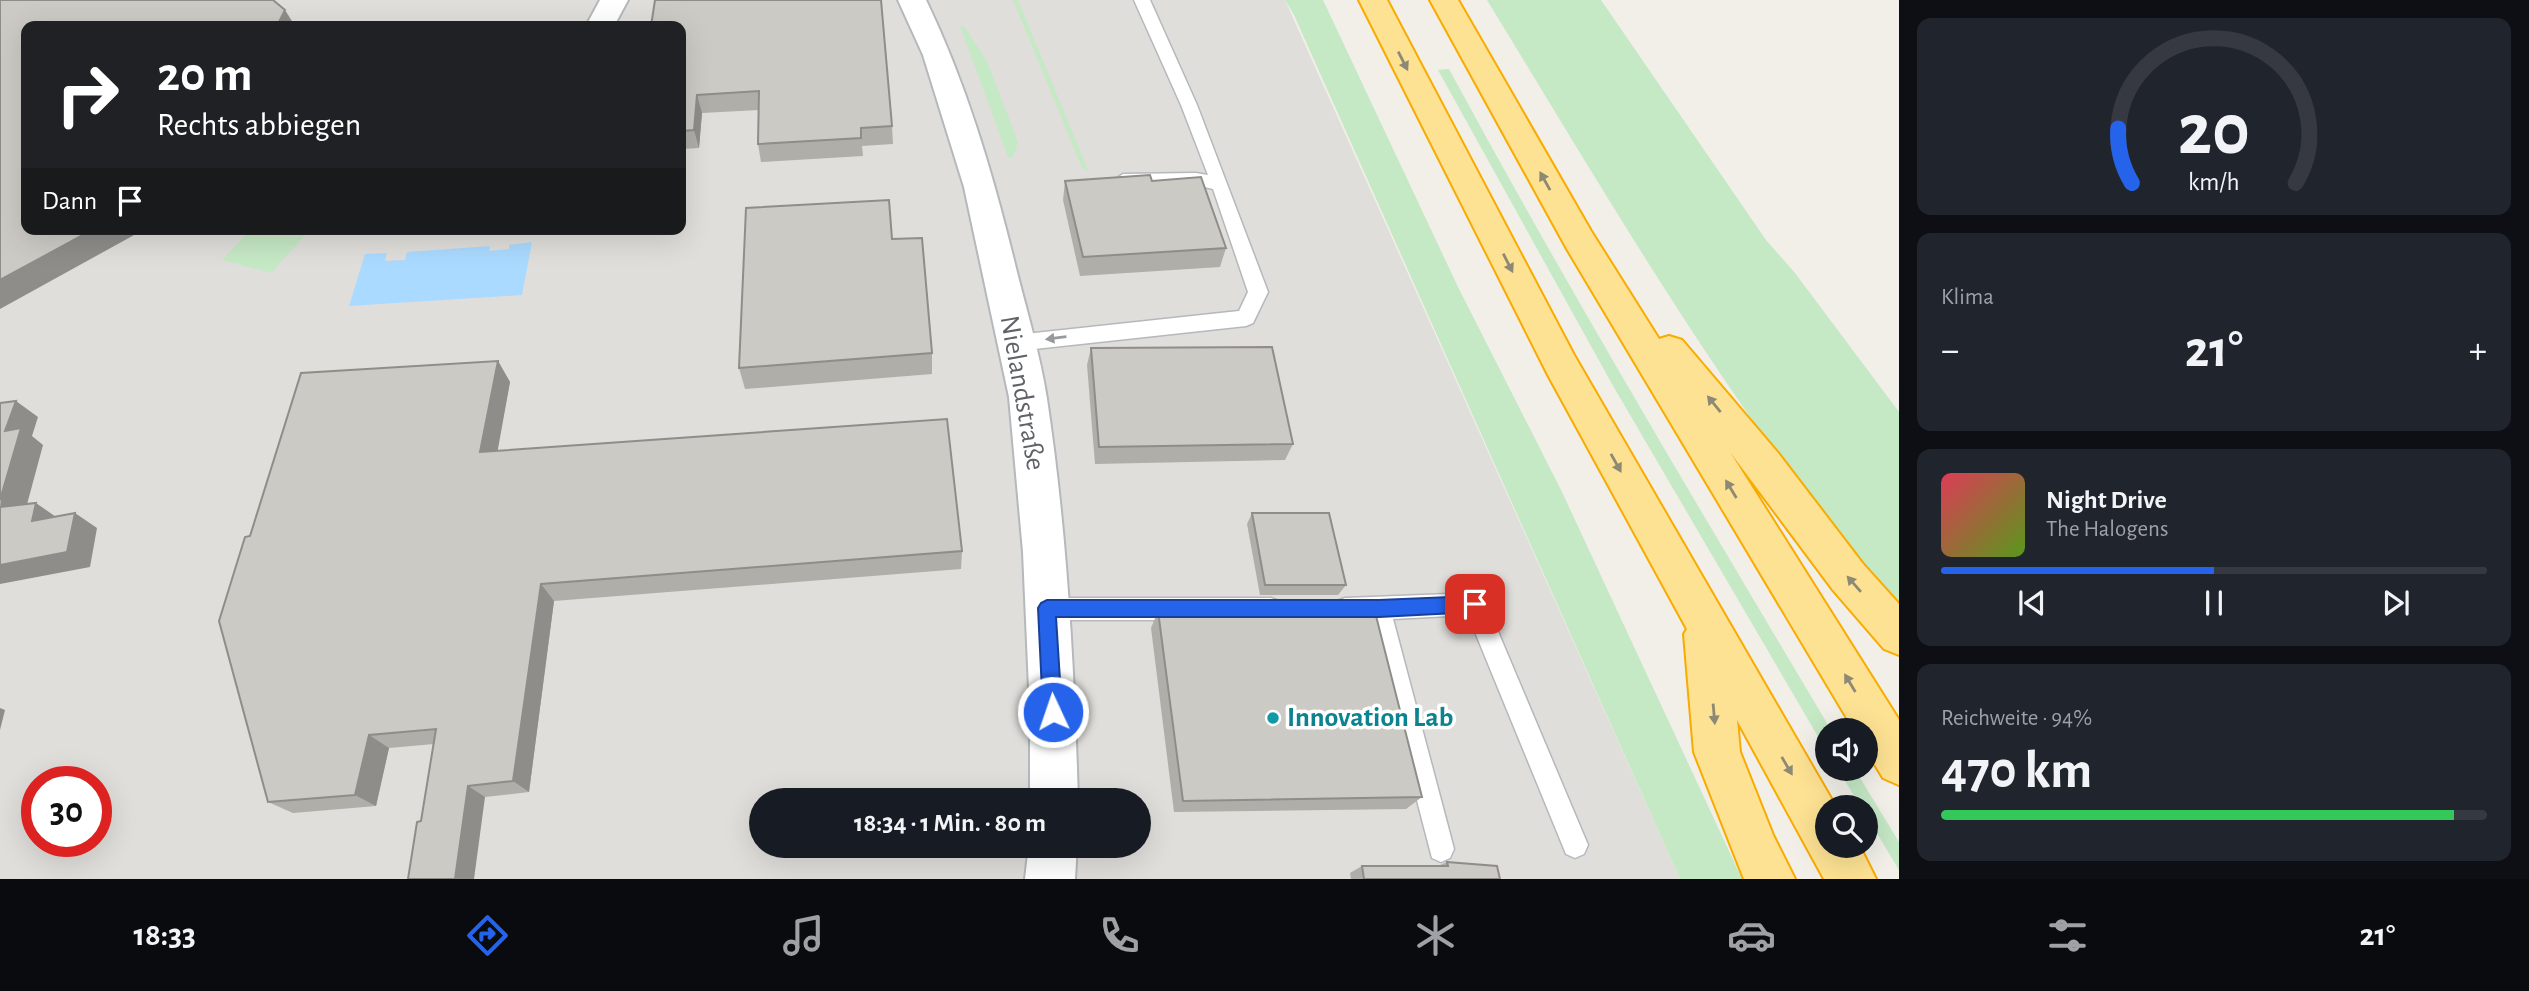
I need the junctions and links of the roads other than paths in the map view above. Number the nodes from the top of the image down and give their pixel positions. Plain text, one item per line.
1 (614, 0) edge
2 (912, 0) edge
3 (1142, 0) edge
4 (1374, 0) edge
5 (1444, 0) edge
6 (603, 21) edge
7 (1100, 181) edge
8 (1220, 184) junction
9 (1579, 240) junction
10 (1016, 343) junction
11 (1047, 608) junction
12 (1295, 609) edge
13 (1323, 609) edge
14 (1379, 609) junction
15 (1705, 621) junction
16 (1899, 635) edge
17 (1899, 762) edge
18 (1054, 788) edge
19 (1815, 816) edge
20 (1575, 845) dead end
21 (1441, 849) dead end
22 (1052, 858) edge
23 (1839, 858) edge
24 (1050, 879) edge
25 (1770, 879) edge
26 (1851, 879) edge

1 - 6 street
2 - 10 street, Nielandstraße
3 - 8 lane
4 -> 15 highway
9 -> 5 highway
7 - 8 lane
8 -> 10 lane
16 -> 9 highway
17 -> 9 highway
10 - 11 street, Nielandstraße
11 - 12 lane
11 - 18 street, Nielandstraße
13 - 14 lane
14 - 20 lane
14 - 21 lane
15 -> 19 highway
15 -> 25 highway
22 - 24 street
23 - 26 highway

